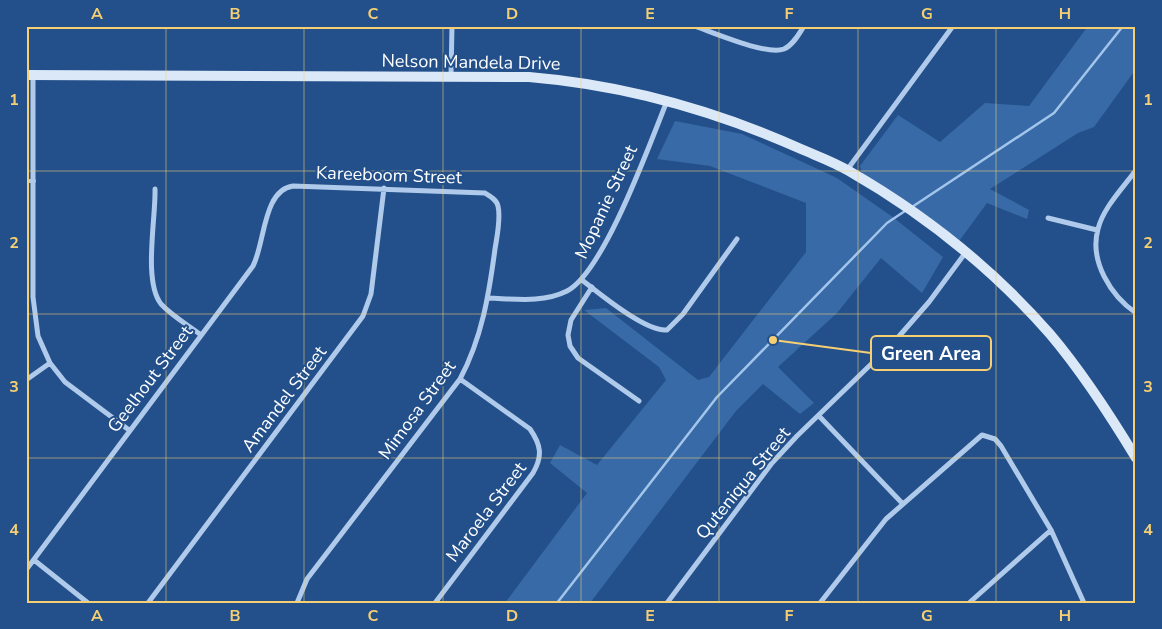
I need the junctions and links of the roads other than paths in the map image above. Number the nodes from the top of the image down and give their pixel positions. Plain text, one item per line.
1 (452, 26) edge
2 (694, 26) edge
3 (804, 26) edge
4 (953, 26) edge
5 (30, 75) edge
6 (451, 76) junction
7 (668, 100) junction
8 (34, 145) junction
9 (26, 146) edge
10 (847, 170) junction
11 (1136, 170) edge
12 (26, 181) edge
13 (34, 181) junction
14 (384, 188) junction
15 (155, 189) dead end
16 (275, 196) joint
17 (498, 207) joint
18 (1048, 218) dead end
19 (1097, 230) junction
20 (737, 239) dead end
21 (966, 252) junction
22 (33, 262) junction
23 (26, 263) edge
24 (582, 280) junction
25 (592, 288) junction
26 (26, 297) edge
27 (33, 297) junction
28 (489, 298) junction
29 (1136, 313) edge
30 (201, 335) junction
31 (50, 363) junction
32 (460, 379) junction
33 (26, 380) edge
34 (639, 401) dead end
35 (819, 416) junction
36 (129, 430) junction
37 (1136, 458) edge
38 (902, 503) junction
39 (1052, 530) junction
40 (34, 560) junction
41 (26, 570) edge
42 (88, 603) edge
43 (148, 603) edge
44 (297, 603) edge
45 (435, 603) edge
46 (667, 603) edge
47 (820, 603) edge
48 (969, 603) edge
49 (1084, 603) edge

1 - 6 street
2 - 3 street
4 - 10 street
5 - 6 street, Nelson Mandela Drive
5 - 8 street
6 - 7 street, Nelson Mandela Drive
7 - 10 street, Nelson Mandela Drive
7 - 24 street, Mopanie Street
8 - 9 lane
8 - 13 street
10 - 21 street, Nelson Mandela Drive
11 - 19 street
12 - 13 lane
13 - 22 street
14 - 16 street, Kareeboom Street
14 - 17 street, Kareeboom Street
14 - 43 street, Amandel Street
15 - 30 street
16 - 30 street, Geelhout Street
17 - 28 street, Mimosa Street
18 - 19 street
19 - 29 street
20 - 25 street
21 - 35 street, Quteniqua Street
21 - 37 street, Nelson Mandela Drive
22 - 23 lane
22 - 27 street
24 - 25 street
24 - 28 street, Mopanie Street
25 - 34 street
26 - 27 lane
27 - 31 street
28 - 32 street, Mimosa Street
30 - 36 street, Geelhout Street
31 - 33 street
31 - 36 street
32 - 44 street, Mimosa Street
32 - 45 street, Maroela Street
35 - 38 street
35 - 46 street, Quteniqua Street
36 - 40 street, Geelhout Street
38 - 39 street
38 - 47 street
39 - 48 street
39 - 49 street
40 - 41 street, Geelhout Street
40 - 42 street

